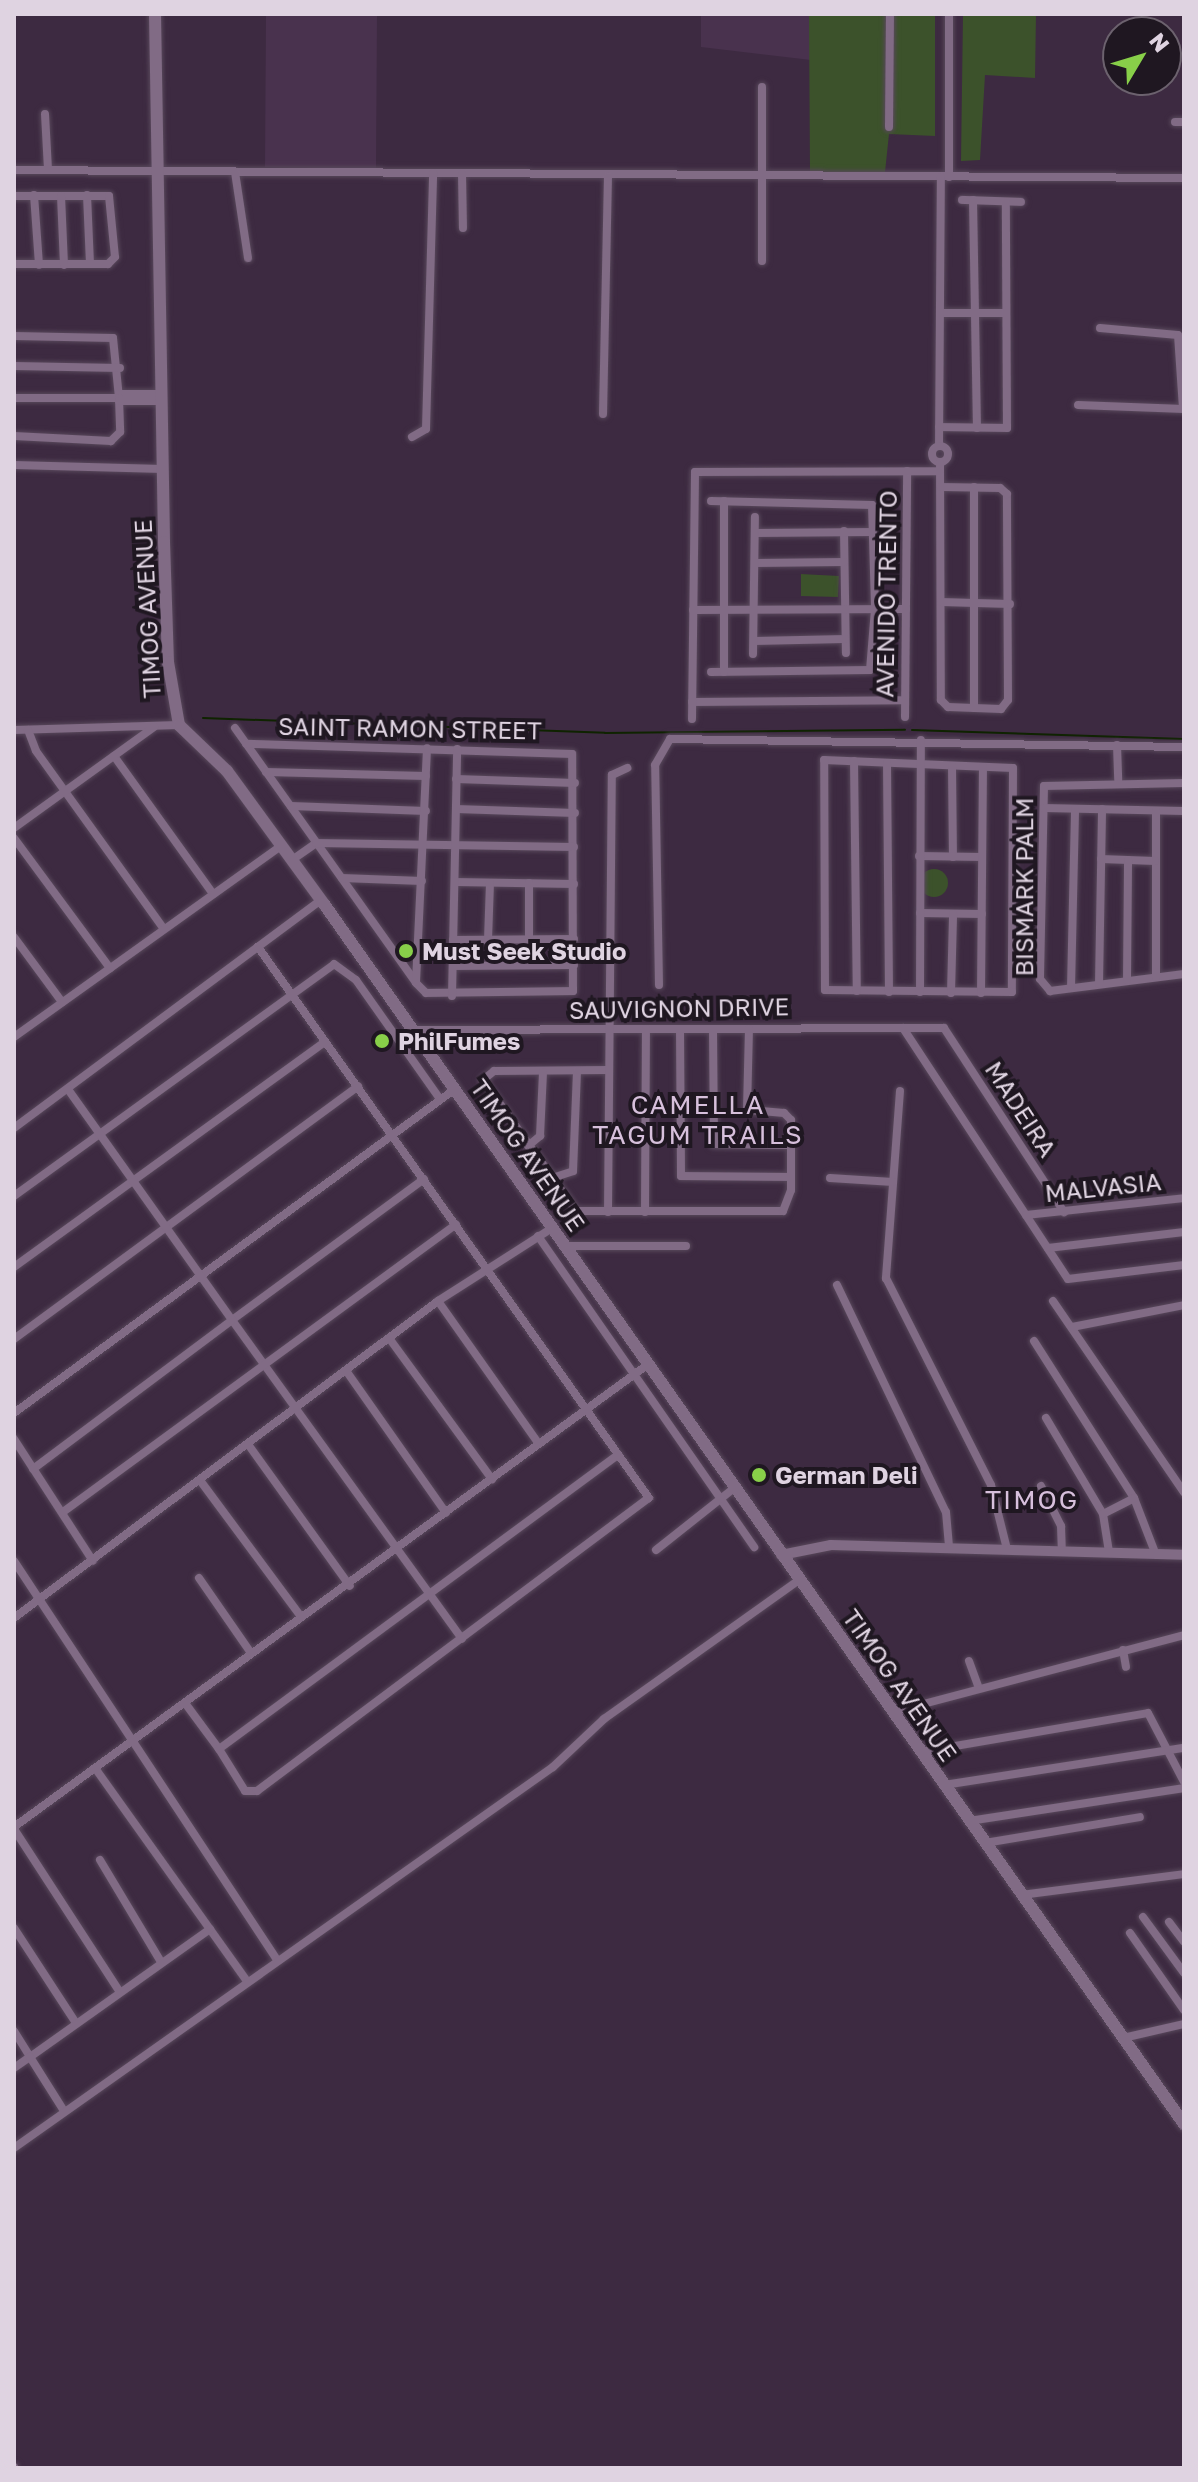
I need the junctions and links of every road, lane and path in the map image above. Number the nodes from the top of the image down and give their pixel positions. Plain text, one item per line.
1 (155, 14) edge
2 (890, 14) edge
3 (949, 14) edge
4 (762, 87) dead end
5 (45, 114) dead end
6 (889, 127) dead end
7 (48, 169) junction
8 (157, 169) junction
9 (14, 170) edge
10 (235, 172) junction
11 (433, 173) junction
12 (462, 173) junction
13 (762, 174) junction
14 (608, 176) junction
15 (945, 177) junction
16 (1184, 178) edge
17 (34, 195) junction
18 (87, 195) junction
19 (14, 196) edge
20 (61, 196) junction
21 (962, 200) dead end
22 (973, 200) junction
23 (1006, 202) junction
24 (1021, 202) dead end
25 (463, 228) dead end
26 (248, 258) dead end
27 (762, 261) dead end
28 (14, 264) edge
29 (90, 264) junction
30 (39, 265) junction
31 (64, 265) junction
32 (940, 313) junction
33 (974, 313) junction
34 (1006, 313) junction
35 (1100, 328) dead end
36 (14, 336) edge
37 (14, 366) edge
38 (120, 368) junction
39 (1183, 378) edge
40 (163, 397) junction
41 (14, 398) edge
42 (119, 398) junction
43 (1078, 405) dead end
44 (1183, 409) edge
45 (603, 414) dead end
46 (939, 427) junction
47 (977, 428) junction
48 (14, 436) edge
49 (412, 437) dead end
50 (14, 465) edge
51 (940, 466) junction
52 (163, 469) junction
53 (907, 471) junction
54 (941, 487) junction
55 (974, 487) junction
56 (711, 501) dead end
57 (724, 501) junction
58 (755, 517) dead end
59 (844, 531) junction
60 (873, 532) junction
61 (755, 533) junction
62 (844, 562) junction
63 (755, 563) junction
64 (941, 602) junction
65 (975, 603) junction
66 (1010, 604) junction
67 (844, 609) junction
68 (875, 609) junction
69 (906, 609) junction
70 (693, 610) junction
71 (724, 610) junction
72 (754, 610) junction
73 (845, 639) junction
74 (754, 641) junction
75 (846, 653) dead end
76 (753, 654) dead end
77 (711, 672) dead end
78 (724, 672) junction
79 (905, 700) junction
80 (692, 702) junction
81 (974, 708) junction
82 (905, 717) dead end
83 (692, 719) dead end
84 (179, 725) junction
85 (154, 727) junction
86 (235, 728) dead end
87 (14, 730) edge
88 (28, 730) junction
89 (918, 740) junction
90 (246, 744) junction
91 (1117, 745) junction
92 (1184, 747) edge
93 (427, 748) junction
94 (457, 749) junction
95 (114, 756) junction
96 (854, 761) junction
97 (918, 762) junction
98 (887, 763) junction
99 (952, 766) junction
100 (983, 767) junction
101 (627, 768) dead end
102 (266, 772) junction
103 (426, 776) junction
104 (456, 779) junction
105 (1118, 780) junction
106 (575, 783) junction
107 (1184, 783) edge
108 (65, 791) junction
109 (291, 806) junction
110 (1044, 808) junction
111 (456, 809) junction
112 (1075, 809) junction
113 (1102, 809) junction
114 (426, 811) junction
115 (1156, 811) junction
116 (1184, 811) edge
117 (575, 813) junction
118 (14, 828) edge
119 (14, 838) edge
120 (316, 843) junction
121 (424, 844) junction
122 (455, 844) junction
123 (282, 845) junction
124 (574, 847) junction
125 (919, 856) junction
126 (953, 857) junction
127 (982, 857) junction
128 (1101, 859) junction
129 (292, 860) junction
130 (1128, 860) junction
131 (1155, 861) junction
132 (342, 878) junction
133 (422, 881) junction
134 (455, 882) junction
135 (490, 883) junction
136 (529, 883) junction
137 (574, 884) junction
138 (213, 894) junction
139 (321, 900) junction
140 (920, 913) junction
141 (953, 914) junction
142 (982, 914) junction
143 (164, 929) junction
144 (14, 937) edge
145 (574, 939) junction
146 (453, 940) junction
147 (488, 940) junction
148 (529, 940) junction
149 (258, 947) junction
150 (574, 965) junction
151 (453, 966) junction
152 (110, 968) junction
153 (1184, 974) edge
154 (1156, 977) junction
155 (1127, 980) junction
156 (416, 983) junction
157 (1099, 984) junction
158 (659, 985) dead end
159 (1071, 988) junction
160 (857, 991) junction
161 (889, 992) junction
162 (920, 992) junction
163 (951, 993) junction
164 (981, 993) junction
165 (290, 995) junction
166 (452, 996) junction
167 (62, 1002) junction
168 (903, 1028) junction
169 (944, 1028) joint
170 (610, 1029) junction
171 (646, 1029) junction
172 (680, 1029) junction
173 (713, 1029) junction
174 (749, 1029) junction
175 (413, 1030) junction
176 (14, 1037) edge
177 (325, 1042) junction
178 (608, 1070) junction
179 (577, 1071) junction
180 (543, 1072) junction
181 (358, 1086) junction
182 (68, 1089) junction
183 (455, 1089) junction
184 (900, 1091) dead end
185 (440, 1099) junction
186 (14, 1128) edge
187 (100, 1133) junction
188 (392, 1134) junction
189 (791, 1145) junction
190 (528, 1146) junction
191 (791, 1177) junction
192 (552, 1178) junction
193 (830, 1178) dead end
194 (424, 1179) junction
195 (133, 1180) junction
196 (893, 1182) junction
197 (14, 1196) edge
198 (1184, 1198) edge
199 (608, 1212) junction
200 (645, 1212) junction
201 (1064, 1212) junction
202 (1026, 1215) junction
203 (456, 1224) junction
204 (166, 1225) junction
205 (552, 1228) junction
206 (1184, 1232) edge
207 (538, 1236) junction
208 (564, 1246) junction
209 (686, 1246) dead end
210 (1048, 1248) junction
211 (1184, 1265) edge
212 (14, 1267) edge
213 (486, 1268) junction
214 (201, 1276) junction
215 (837, 1285) dead end
216 (438, 1301) junction
217 (1053, 1301) dead end
218 (1184, 1305) edge
219 (232, 1320) junction
220 (1072, 1327) junction
221 (389, 1338) junction
222 (14, 1339) edge
223 (1034, 1341) dead end
224 (264, 1365) junction
225 (647, 1365) junction
226 (347, 1372) junction
227 (633, 1375) junction
228 (588, 1407) junction
229 (298, 1411) junction
230 (14, 1413) edge
231 (1046, 1418) dead end
232 (14, 1439) edge
233 (539, 1444) junction
234 (250, 1447) junction
235 (618, 1455) junction
236 (33, 1469) junction
237 (492, 1479) junction
238 (202, 1483) junction
239 (1041, 1486) dead end
240 (733, 1489) junction
241 (1184, 1492) edge
242 (1134, 1498) junction
243 (720, 1499) junction
244 (63, 1512) junction
245 (446, 1513) junction
246 (1103, 1514) junction
247 (754, 1547) dead end
248 (395, 1548) junction
249 (949, 1548) junction
250 (1007, 1549) junction
251 (656, 1550) dead end
252 (1062, 1551) junction
253 (1109, 1553) junction
254 (781, 1555) junction
255 (1156, 1555) junction
256 (1184, 1555) edge
257 (14, 1561) edge
258 (93, 1561) junction
259 (199, 1578) dead end
260 (799, 1580) junction
261 (350, 1586) junction
262 (429, 1595) junction
263 (40, 1599) junction
264 (301, 1617) junction
265 (14, 1618) edge
266 (1184, 1635) edge
267 (462, 1639) junction
268 (1123, 1650) junction
269 (251, 1653) junction
270 (969, 1661) dead end
271 (1126, 1667) dead end
272 (979, 1688) junction
273 (185, 1703) junction
274 (893, 1712) junction
275 (131, 1741) junction
276 (1184, 1748) edge
277 (219, 1749) junction
278 (1168, 1751) junction
279 (920, 1752) junction
280 (95, 1768) junction
281 (1184, 1782) edge
282 (944, 1785) junction
283 (1184, 1788) edge
284 (1140, 1817) dead end
285 (969, 1821) junction
286 (14, 1828) edge
287 (984, 1843) junction
288 (100, 1860) dead end
289 (1184, 1874) edge
290 (1021, 1895) junction
291 (1143, 1917) dead end
292 (1169, 1922) dead end
293 (14, 1928) edge
294 (210, 1929) junction
295 (1130, 1933) dead end
296 (1184, 1942) edge
297 (277, 1960) junction
298 (161, 1962) junction
299 (1184, 1973) edge
300 (247, 1981) junction
301 (120, 1992) junction
302 (1184, 2010) edge
303 (76, 2023) junction
304 (1184, 2024) edge
305 (14, 2031) edge
306 (1123, 2038) junction
307 (30, 2057) junction
308 (14, 2068) edge
309 (64, 2111) junction
310 (1184, 2124) edge
311 (14, 2148) edge

1 - 8 main road, TIMOG AVENUE
2 - 6 street
3 - 15 street
4 - 13 street
5 - 7 street
7 - 8 street
7 - 9 street
8 - 10 street
8 - 40 main road, TIMOG AVENUE
10 - 11 street
10 - 26 street
11 - 12 street
11 - 49 street
12 - 14 street
12 - 25 street
13 - 14 street
13 - 15 street
13 - 27 street
14 - 45 street
15 - 16 street
15 - 32 street
17 - 19 street
17 - 20 street
17 - 30 street
18 - 20 street
18 - 29 street
18 - 29 street
20 - 31 street
21 - 22 street
22 - 23 street
22 - 33 street
23 - 24 street
23 - 34 street
28 - 30 street
29 - 31 street
30 - 31 street
32 - 33 street
32 - 46 street
33 - 34 street
33 - 47 street
34 - 47 street
35 - 39 street
36 - 38 street
37 - 38 street
38 - 42 street
39 - 44 street
40 - 42 street
40 - 52 main road, TIMOG AVENUE
41 - 42 street
42 - 48 street
43 - 44 street
46 - 47 street
46 - 51 street
50 - 52 street
51 - 53 street
51 - 54 street
52 - 84 main road, TIMOG AVENUE
53 - 69 street, AVENIDO TRENTO
53 - 70 street
54 - 55 street
54 - 64 street
55 - 65 street
55 - 66 street
56 - 57 street
57 - 60 street
57 - 71 street
58 - 61 street
59 - 60 street
59 - 61 street
59 - 62 street
60 - 68 street
61 - 63 street
62 - 63 street
62 - 67 street
63 - 72 street
64 - 65 street
64 - 81 street
65 - 66 street
65 - 81 street
66 - 81 street
67 - 68 street
67 - 72 street
67 - 73 street
68 - 69 street
68 - 78 street
69 - 79 street, AVENIDO TRENTO
70 - 71 street
70 - 80 street
71 - 72 street
71 - 78 street
72 - 74 street
73 - 74 street
73 - 75 street
74 - 76 street
77 - 78 street
79 - 80 street
79 - 82 street, AVENIDO TRENTO
80 - 83 street
84 - 85 street
84 - 123 main road, TIMOG AVENUE
85 - 88 street
85 - 95 street
86 - 90 street
87 - 88 street
88 - 108 street
89 - 91 street
89 - 97 street
89 - 158 street
90 - 93 street, SAINT RAMON STREET
90 - 102 street
91 - 92 street
91 - 105 street
93 - 94 street, SAINT RAMON STREET
93 - 103 street
94 - 104 street
94 - 106 street, SAINT RAMON STREET
95 - 108 street
95 - 138 street
96 - 98 street
96 - 160 street
96 - 160 street
97 - 98 street
97 - 99 street
97 - 125 street
98 - 161 street
99 - 100 street
99 - 126 street
100 - 127 street
100 - 164 street
101 - 170 street
102 - 103 street
102 - 109 street
103 - 114 street
104 - 106 street
104 - 111 street
105 - 107 street, BISMARK PALM
105 - 110 street, BISMARK PALM
106 - 117 street
108 - 118 street
108 - 143 street
109 - 114 street
109 - 120 street
110 - 112 street
110 - 159 street, BISMARK PALM
111 - 117 street
111 - 122 street
112 - 113 street
112 - 159 street
113 - 115 street
113 - 128 street
114 - 121 street
115 - 116 street
115 - 131 street
117 - 124 street
119 - 152 street
120 - 121 street
120 - 129 street
120 - 132 street
121 - 122 street
121 - 133 street
122 - 124 street
122 - 134 street
123 - 129 main road, TIMOG AVENUE
123 - 138 street
124 - 137 street
125 - 126 street
125 - 140 street
126 - 127 street
127 - 142 street
128 - 130 street
128 - 157 street
129 - 139 main road, TIMOG AVENUE
130 - 131 street
130 - 155 street
131 - 154 street
132 - 133 street
132 - 156 street
133 - 156 street
134 - 135 street
134 - 146 street
135 - 136 street
135 - 147 street
136 - 137 street
136 - 148 street
137 - 145 street
138 - 143 street
139 - 149 street
139 - 175 main road, TIMOG AVENUE
140 - 141 street
140 - 162 street
141 - 142 street
141 - 163 street
142 - 164 street
143 - 152 street
144 - 167 street
145 - 148 street
145 - 150 street
146 - 147 street
146 - 151 street
147 - 148 street
149 - 165 street
149 - 182 street
150 - 151 street
150 - 166 street
151 - 166 street
152 - 167 street
153 - 154 street, BISMARK PALM
154 - 155 street, BISMARK PALM
155 - 157 street, BISMARK PALM
156 - 166 street
157 - 159 street, BISMARK PALM
160 - 161 street
161 - 162 street
162 - 163 street
163 - 164 street
165 - 177 street
165 - 185 street
165 - 187 street
167 - 176 street
168 - 169 street, SAUVIGNON DRIVE
168 - 174 street, SAUVIGNON DRIVE
168 - 202 street
169 - 201 street, MADEIRA
170 - 171 street, SAUVIGNON DRIVE
170 - 175 street, SAUVIGNON DRIVE
170 - 178 street
171 - 172 street, SAUVIGNON DRIVE
171 - 200 street
172 - 173 street, SAUVIGNON DRIVE
172 - 191 street
173 - 174 street, SAUVIGNON DRIVE
173 - 189 street
174 - 189 street
175 - 183 main road, TIMOG AVENUE
177 - 181 street
177 - 195 street
178 - 179 street
178 - 199 street
179 - 180 street
179 - 192 street
180 - 190 street
180 - 190 street
181 - 188 street
181 - 204 street
182 - 186 street
182 - 187 street
183 - 185 street
183 - 205 main road, TIMOG AVENUE
184 - 196 street
185 - 188 street
187 - 195 street
187 - 197 street
188 - 194 street
188 - 214 street
189 - 191 street
190 - 192 street
191 - 200 street
192 - 199 street
193 - 196 street
194 - 203 street
194 - 219 street
195 - 204 street
195 - 212 street
196 - 250 street
198 - 201 street, MALVASIA
199 - 200 street
201 - 202 street, MALVASIA
202 - 210 street
203 - 213 street
203 - 224 street
204 - 214 street
204 - 222 street
205 - 207 street
205 - 208 main road, TIMOG AVENUE
206 - 210 street
207 - 213 street
207 - 227 street
208 - 209 street
208 - 225 main road, TIMOG AVENUE
210 - 211 street
213 - 216 street
213 - 228 street
214 - 219 street
214 - 230 street
215 - 249 street
216 - 221 street
216 - 233 street
217 - 220 street
218 - 220 street
219 - 224 street
219 - 236 street
220 - 241 street
221 - 226 street
221 - 237 street
223 - 242 street
224 - 229 street
224 - 244 street
225 - 227 street
225 - 240 main road, TIMOG AVENUE
226 - 229 street
226 - 245 street
227 - 228 street
227 - 243 street
228 - 233 street
228 - 235 street
229 - 234 street
229 - 248 street
231 - 246 street
232 - 236 street
233 - 237 street
234 - 238 street
234 - 261 street
235 - 262 street
235 - 267 street
236 - 244 street
237 - 245 street
238 - 258 street
238 - 264 street
239 - 252 street
240 - 243 street
240 - 254 main road, TIMOG AVENUE
242 - 246 street
242 - 255 street
243 - 247 street
243 - 251 street
244 - 258 street
245 - 248 street
246 - 253 street
248 - 261 street
248 - 262 street
249 - 250 street
249 - 254 street
250 - 252 street
252 - 253 street
253 - 255 street
254 - 260 main road, TIMOG AVENUE
255 - 256 street
257 - 263 street
258 - 263 street
259 - 269 street
260 - 274 main road, TIMOG AVENUE
260 - 297 street
261 - 264 street
262 - 267 street
262 - 277 street
263 - 265 street
263 - 275 street
264 - 269 street
266 - 268 street
267 - 277 street
268 - 271 street
268 - 272 street
269 - 273 street
270 - 272 street
272 - 274 street
273 - 275 street
273 - 277 street
274 - 279 main road, TIMOG AVENUE
275 - 280 street
275 - 297 street
276 - 278 street
278 - 279 street
278 - 281 street
278 - 282 street
279 - 282 main road, TIMOG AVENUE
280 - 286 street
280 - 294 street
282 - 285 main road, TIMOG AVENUE
283 - 285 street
284 - 287 street
285 - 287 main road, TIMOG AVENUE
286 - 301 street
287 - 290 main road, TIMOG AVENUE
288 - 298 street
289 - 290 street
290 - 306 main road, TIMOG AVENUE
291 - 299 street
292 - 296 street
293 - 303 street
294 - 298 street
294 - 300 street
295 - 302 street
297 - 300 street
298 - 301 street
300 - 309 street
301 - 303 street
303 - 307 street
304 - 306 street
305 - 307 street
306 - 310 main road, TIMOG AVENUE
307 - 308 street
307 - 309 street
309 - 311 street

